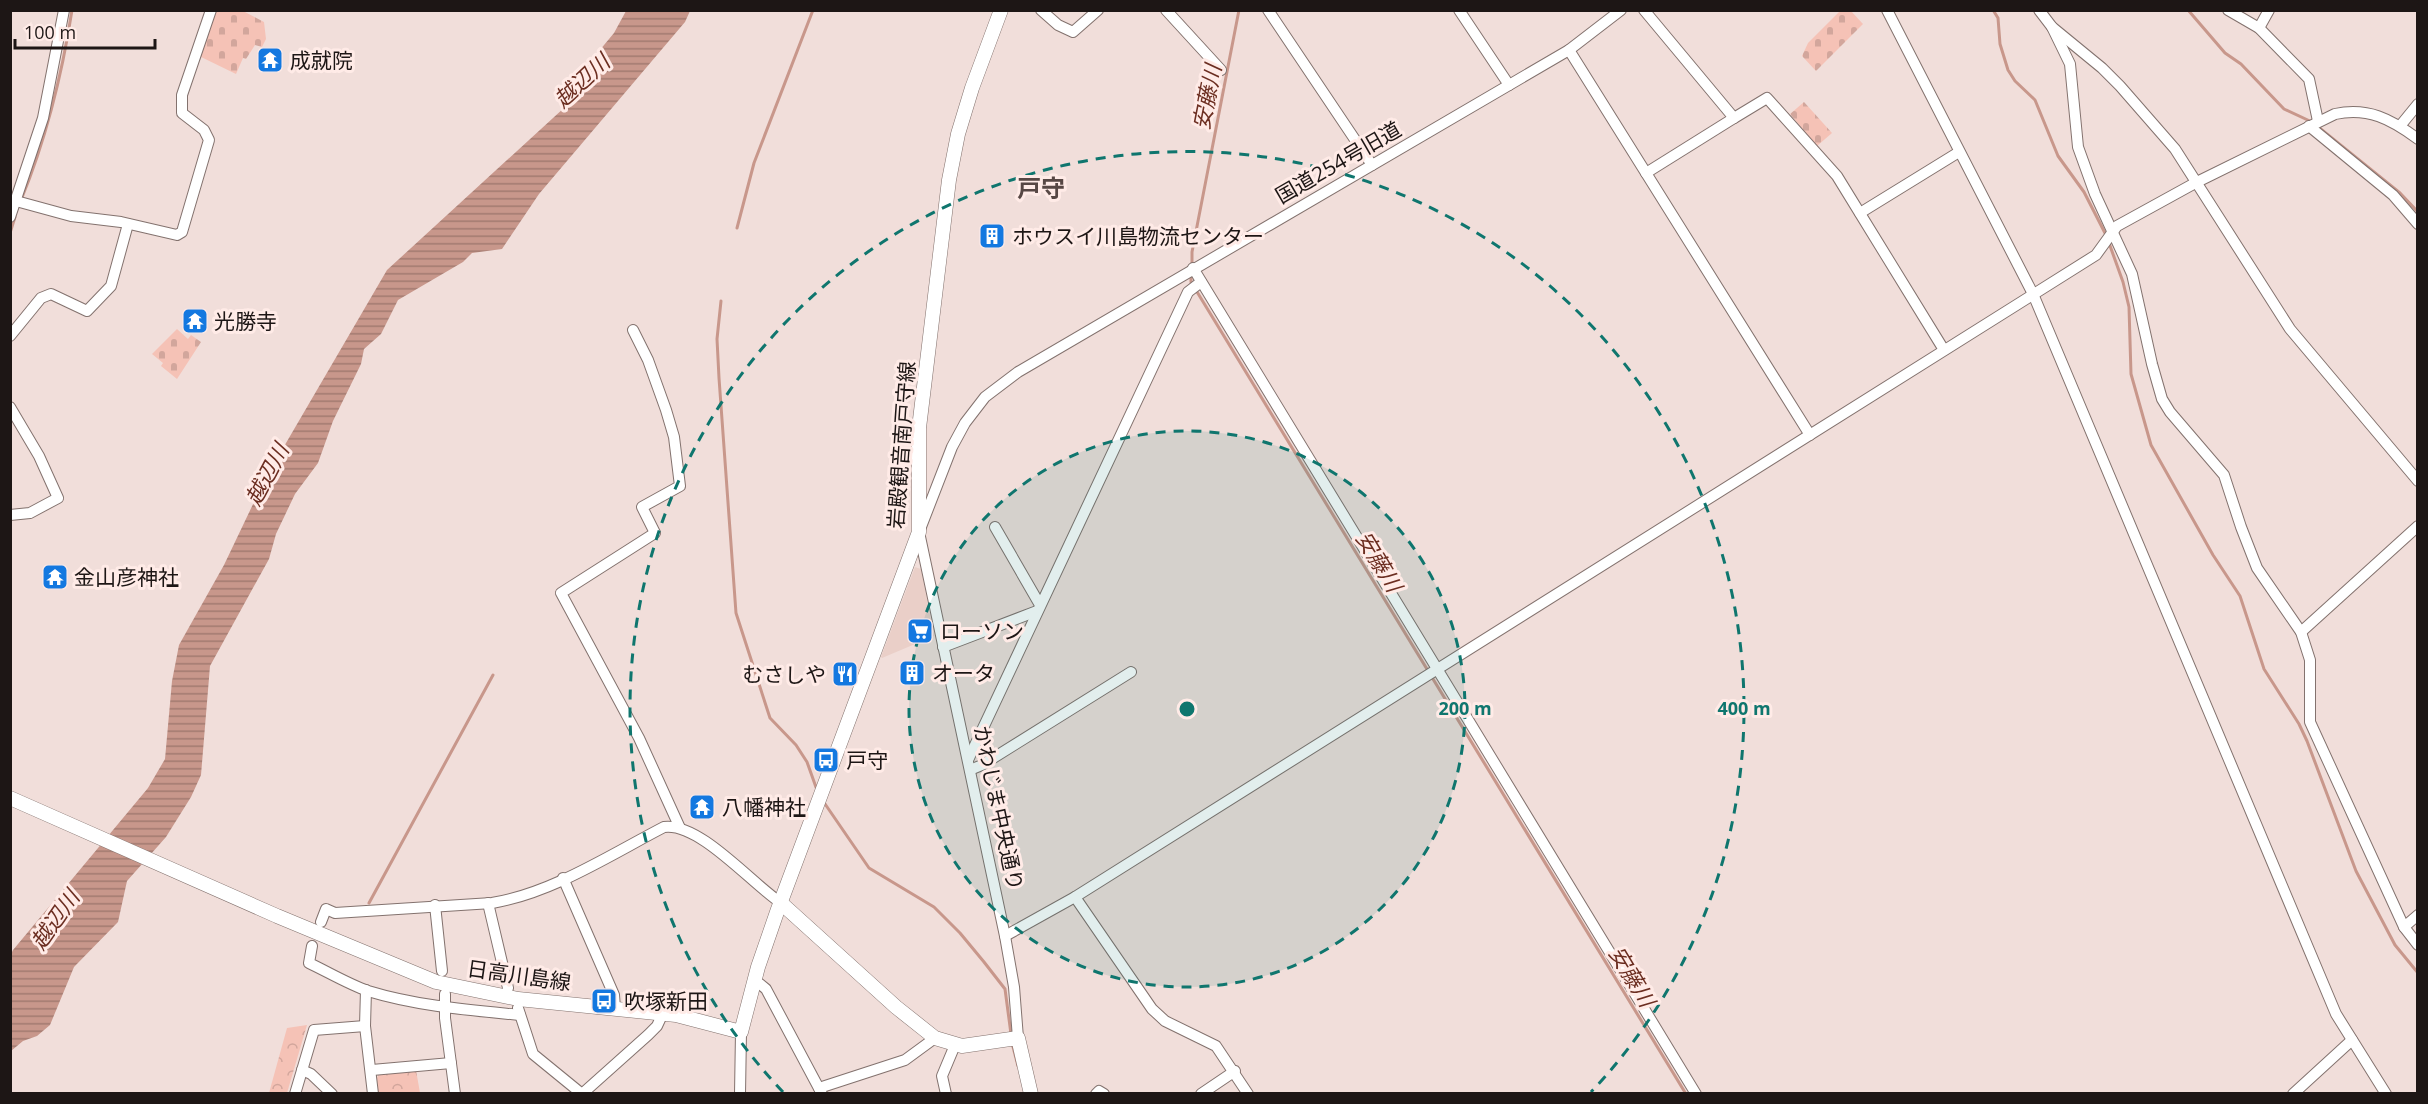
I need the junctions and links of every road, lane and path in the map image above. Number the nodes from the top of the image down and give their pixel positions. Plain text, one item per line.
1 (64, 10) edge
2 (211, 10) edge
3 (1001, 10) edge
4 (1041, 10) edge
5 (1098, 10) edge
6 (1166, 10) edge
7 (1268, 10) edge
8 (1460, 10) edge
9 (1621, 10) edge
10 (1644, 10) edge
11 (1887, 10) edge
12 (2039, 10) edge
13 (2228, 10) edge
14 (2269, 10) edge
15 (2052, 27) junction
16 (2259, 28) junction
17 (1569, 50) junction
18 (1221, 70) dead end
19 (1509, 85) junction
20 (2418, 104) edge
21 (1734, 118) junction
22 (2314, 124) junction
23 (2400, 126) junction
24 (2418, 139) edge
25 (1959, 152) junction
26 (1372, 165) junction
27 (1646, 173) junction
28 (2197, 182) junction
29 (19, 202) junction
30 (1860, 213) junction
31 (10, 217) edge
32 (128, 224) junction
33 (2418, 224) edge
34 (2112, 232) junction
35 (1193, 268) junction
36 (1201, 282) junction
37 (2033, 294) junction
38 (633, 330) dead end
39 (10, 336) edge
40 (1944, 350) junction
41 (10, 406) edge
42 (1810, 435) junction
43 (2418, 481) edge
44 (10, 516) edge
45 (2418, 526) edge
46 (995, 527) dead end
47 (919, 532) junction
48 (1038, 608) junction
49 (2301, 632) junction
50 (943, 647) junction
51 (1437, 669) junction
52 (1131, 672) dead end
53 (969, 765) junction
54 (10, 798) edge
55 (680, 828) junction
56 (563, 878) junction
57 (1075, 897) junction
58 (488, 903) junction
59 (781, 903) junction
60 (435, 905) junction
61 (2418, 915) edge
62 (321, 922) dead end
63 (2404, 927) junction
64 (1005, 936) junction
65 (2418, 945) edge
66 (312, 946) dead end
67 (442, 971) dead end
68 (755, 980) junction
69 (508, 988) dead end
70 (366, 990) junction
71 (445, 994) dead end
72 (518, 999) junction
73 (446, 1006) junction
74 (615, 1008) junction
75 (663, 1013) junction
76 (520, 1015) junction
77 (365, 1026) junction
78 (741, 1032) junction
79 (935, 1038) junction
80 (1018, 1038) junction
81 (2352, 1040) junction
82 (955, 1044) junction
83 (451, 1063) junction
84 (302, 1070) junction
85 (372, 1070) junction
86 (1234, 1071) junction
87 (821, 1090) edge
88 (295, 1094) edge
89 (332, 1094) edge
90 (373, 1094) edge
91 (455, 1094) edge
92 (582, 1094) edge
93 (740, 1094) edge
94 (946, 1094) edge
95 (1031, 1094) edge
96 (1096, 1094) edge
97 (1104, 1094) edge
98 (1201, 1094) edge
99 (1248, 1094) edge
100 (1696, 1094) edge
101 (2292, 1094) edge
102 (2386, 1094) edge

1 - 29 street
2 - 32 street
3 - 47 main road, 岩殿観音南戸守線
4 - 5 street
6 - 18 street
7 - 26 street
8 - 19 street
9 - 17 street, 国道254号旧道
10 - 21 street
11 - 25 street
12 - 15 street
13 - 16 street
14 - 16 street
15 - 28 street
15 - 34 street
16 - 22 street
17 - 19 street, 国道254号旧道
17 - 27 street
19 - 26 street, 国道254号旧道
20 - 23 street
21 - 27 street
21 - 30 street
22 - 23 street
22 - 28 street
22 - 33 street
23 - 24 street
25 - 30 street
25 - 37 street
26 - 35 street, 国道254号旧道
27 - 42 street
28 - 34 street
28 - 43 street
29 - 31 street
29 - 32 street
30 - 40 street
32 - 39 street
34 - 37 street
34 - 49 street
35 - 36 street
35 - 47 street, 国道254号旧道
36 - 48 street
36 - 51 street
37 - 40 street
37 - 81 street
38 - 55 street
40 - 42 street
41 - 44 street
42 - 51 street
45 - 49 street
46 - 48 street
47 - 50 street, かわじま中央通り
47 - 59 main road, 岩殿観音南戸守線
48 - 50 street
48 - 53 street
49 - 63 street
50 - 53 street, かわじま中央通り
51 - 57 street
51 - 100 street
52 - 53 street
53 - 64 street, かわじま中央通り
54 - 72 main road, 日高川島線
55 - 56 street
55 - 59 street
56 - 58 street
56 - 74 street
57 - 64 street
57 - 86 street
58 - 60 street
58 - 69 street
59 - 68 main road
59 - 79 main road
60 - 62 street
60 - 67 street
61 - 63 street
63 - 65 street
64 - 80 street, かわじま中央通り
66 - 70 street
68 - 78 main road
68 - 87 street
70 - 73 street
70 - 77 street
71 - 73 street
72 - 74 main road, 日高川島線
72 - 76 street
73 - 76 street
73 - 83 street
74 - 75 main road, 日高川島線
75 - 78 main road, 日高川島線
75 - 92 street
76 - 92 street
77 - 84 street
77 - 85 street
78 - 93 street
79 - 82 main road
79 - 87 street
80 - 82 main road
80 - 95 main road, かわじま中央通り
81 - 101 street
81 - 102 street
82 - 94 street
83 - 85 street
83 - 91 street
84 - 88 street
84 - 89 street
85 - 90 street
86 - 98 street
86 - 99 street
96 - 97 street

